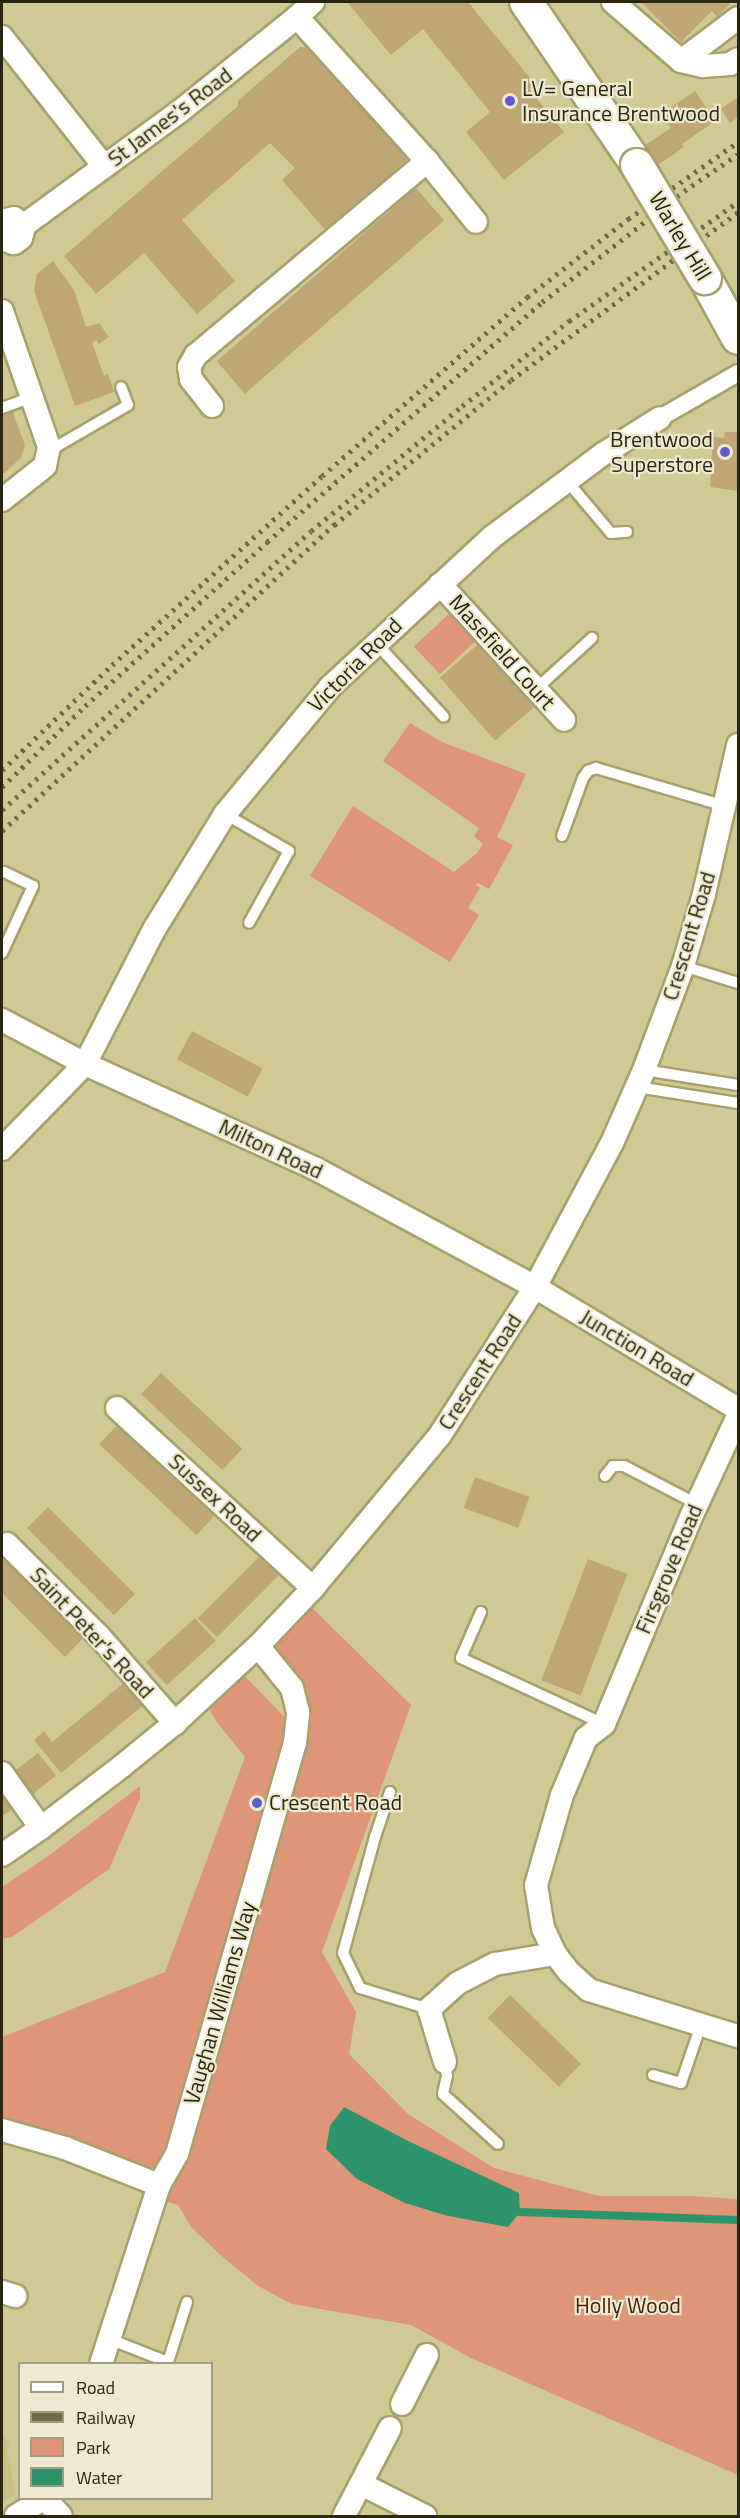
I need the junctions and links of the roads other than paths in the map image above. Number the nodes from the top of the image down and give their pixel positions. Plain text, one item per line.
1 (526, 2) edge
2 (613, 2) edge
3 (305, 9) edge
4 (738, 18) edge
5 (2, 37) edge
6 (738, 59) edge
7 (681, 61) junction
8 (427, 161) junction
9 (104, 166) junction
10 (476, 222) dead end
11 (5, 229) edge
12 (730, 309) edge
13 (2, 311) edge
14 (738, 338) edge
15 (738, 373) edge
16 (121, 387) dead end
17 (33, 397) junction
18 (212, 406) dead end
19 (2, 408) edge
20 (660, 418) joint
21 (48, 451) junction
22 (567, 481) junction
23 (2, 500) edge
24 (627, 532) dead end
25 (440, 584) junction
26 (592, 638) dead end
27 (376, 642) junction
28 (536, 689) junction
29 (444, 717) dead end
30 (564, 720) dead end
31 (738, 744) edge
32 (726, 806) junction
33 (225, 813) junction
34 (562, 836) dead end
35 (4, 872) dead end
36 (249, 923) dead end
37 (2, 953) edge
38 (682, 966) junction
39 (738, 983) edge
40 (2, 1020) edge
41 (85, 1064) junction
42 (640, 1079) junction
43 (738, 1085) edge
44 (738, 1103) edge
45 (2, 1149) edge
46 (535, 1287) junction
47 (117, 1408) dead end
48 (738, 1409) edge
49 (738, 1416) edge
50 (605, 1476) dead end
51 (697, 1504) junction
52 (6, 1544) dead end
53 (313, 1588) junction
54 (481, 1612) dead end
55 (258, 1646) junction
56 (175, 1723) junction
57 (604, 1724) junction
58 (2, 1773) edge
59 (390, 1792) dead end
60 (41, 1828) junction
61 (2, 1855) edge
62 (555, 1954) junction
63 (429, 2009) junction
64 (701, 2025) junction
65 (738, 2036) edge
66 (445, 2062) joint
67 (653, 2075) dead end
68 (3, 2134) edge
69 (498, 2144) dead end
70 (159, 2185) junction
71 (187, 2302) dead end
72 (109, 2339) junction
73 (427, 2355) dead end
74 (102, 2362) edge
75 (166, 2362) edge
76 (168, 2362) edge
77 (402, 2404) dead end
78 (390, 2428) dead end
79 (361, 2484) junction
80 (43, 2500) edge
81 (46, 2500) edge
82 (16, 2517) edge
83 (61, 2517) edge
84 (344, 2517) edge
85 (425, 2517) edge

1 - 12 main road, Warley Hill, bridge
2 - 7 street
3 - 8 street
3 - 9 street, St James's Road
4 - 7 street
5 - 9 street
6 - 7 street
8 - 10 street
8 - 18 street
9 - 11 street, St James's Road
12 - 14 main road, Warley Hill
13 - 17 street
15 - 20 street, Victoria Road
16 - 21 lane
17 - 19 lane
17 - 21 street
20 - 22 street, Victoria Road
21 - 23 street
22 - 24 lane
22 - 25 street, Victoria Road
25 - 27 street, Victoria Road
25 - 28 street, Masefield Court
26 - 28 lane
27 - 29 lane
27 - 33 street, Victoria Road
28 - 30 street, Masefield Court
31 - 32 street, Crescent Road
32 - 34 lane
32 - 38 street, Crescent Road
33 - 36 lane
33 - 41 street, Victoria Road
35 - 37 lane
38 - 39 lane
38 - 42 street, Crescent Road
40 - 41 street, Milton Road
41 - 45 street, Victoria Road
41 - 46 street, Milton Road
42 - 43 lane
42 - 44 lane
42 - 46 street, Crescent Road
46 - 48 street, Junction Road
46 - 53 street, Crescent Road
47 - 53 street, Sussex Road
49 - 51 street, Firsgrove Road
50 - 51 lane
51 - 57 street, Firsgrove Road
52 - 56 street, Saint Peter's Road
53 - 55 street, Crescent Road
54 - 57 lane
55 - 56 street, Crescent Road
55 - 70 street, Vaughan Williams Way
56 - 60 street, Crescent Road
57 - 62 street
58 - 60 street
59 - 63 lane
60 - 61 street, Crescent Road
62 - 63 street
62 - 64 street
63 - 66 street
64 - 65 street
64 - 67 lane
66 - 69 lane
68 - 70 street
70 - 72 street, Vaughan Williams Way
71 - 76 lane
72 - 74 street, Vaughan Williams Way
72 - 75 lane
73 - 77 street
78 - 79 street
79 - 84 street
79 - 85 street
80 - 82 street
81 - 83 street

